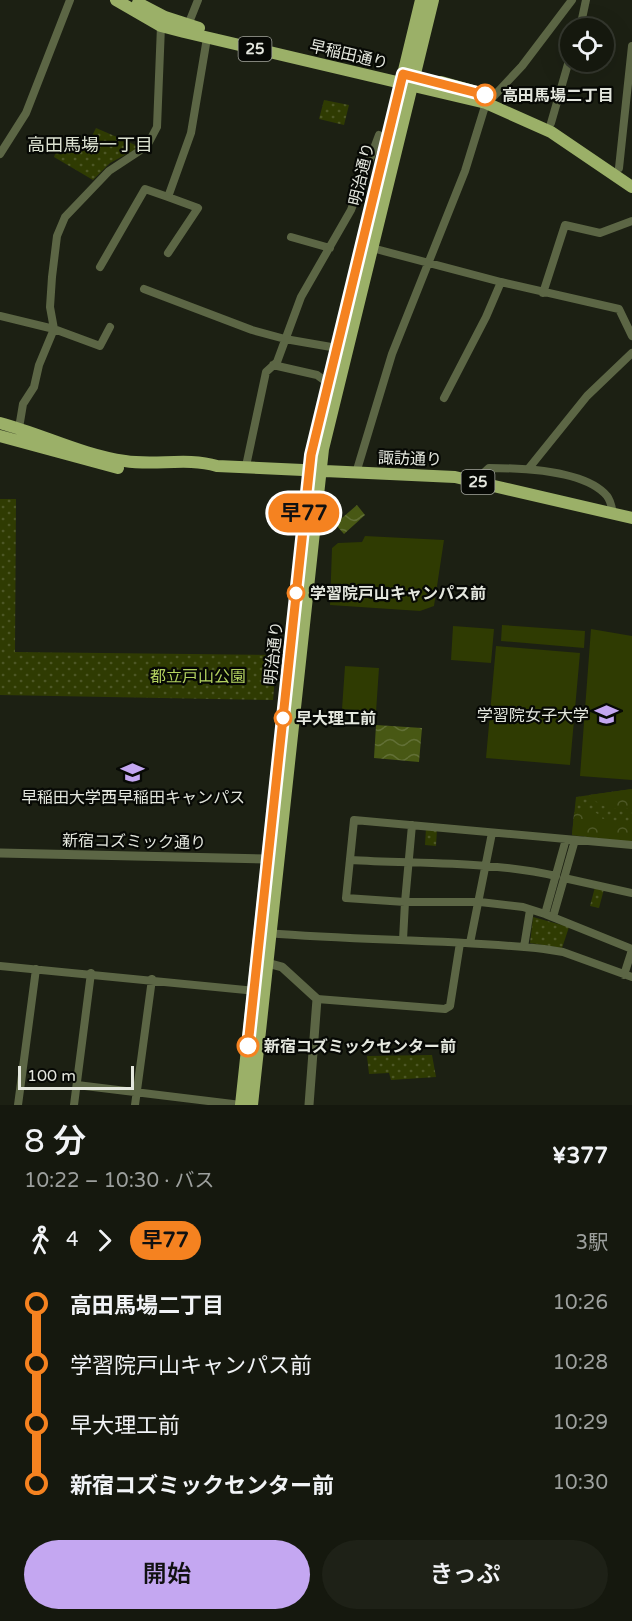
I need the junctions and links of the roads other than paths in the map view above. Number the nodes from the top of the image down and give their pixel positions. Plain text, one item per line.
1 (70, 0) edge
2 (117, 0) edge
3 (132, 0) edge
4 (198, 0) edge
5 (421, 0) edge
6 (433, 0) edge
7 (572, 0) edge
8 (586, 0) edge
9 (582, 18) edge
10 (188, 25) junction
11 (161, 26) junction
12 (207, 38) junction
13 (632, 46) edge
14 (566, 72) edge
15 (407, 79) junction
16 (490, 100) junction
17 (551, 123) junction
18 (379, 135) dead end
19 (0, 154) edge
20 (619, 168) junction
21 (632, 177) edge
22 (632, 187) edge
23 (168, 197) junction
24 (632, 221) edge
25 (291, 237) dead end
26 (330, 248) junction
27 (372, 248) junction
28 (168, 253) dead end
29 (429, 262) junction
30 (100, 267) dead end
31 (501, 282) junction
32 (144, 289) dead end
33 (543, 293) junction
34 (0, 316) edge
35 (110, 327) dead end
36 (54, 328) junction
37 (632, 336) edge
38 (285, 339) junction
39 (337, 348) junction
40 (632, 352) edge
41 (273, 365) junction
42 (328, 383) junction
43 (444, 398) dead end
44 (0, 423) edge
45 (19, 432) junction
46 (0, 436) edge
47 (246, 466) junction
48 (528, 468) junction
49 (314, 470) junction
50 (356, 472) junction
51 (475, 481) junction
52 (613, 514) junction
53 (632, 518) edge
54 (412, 825) junction
55 (492, 833) junction
56 (566, 839) junction
57 (575, 840) junction
58 (632, 845) edge
59 (0, 853) edge
60 (268, 860) junction
61 (350, 860) junction
62 (409, 864) junction
63 (487, 867) junction
64 (560, 877) junction
65 (632, 893) edge
66 (405, 902) junction
67 (480, 902) junction
68 (530, 910) junction
69 (549, 916) junction
70 (266, 932) junction
71 (403, 940) junction
72 (460, 943) junction
73 (470, 943) junction
74 (524, 946) junction
75 (632, 950) edge
76 (267, 963) junction
77 (0, 966) edge
78 (36, 969) junction
79 (91, 973) junction
80 (628, 976) edge
81 (152, 979) junction
82 (259, 991) junction
83 (317, 999) junction
84 (77, 1085) junction
85 (137, 1091) junction
86 (18, 1105) edge
87 (75, 1105) edge
88 (135, 1105) edge
89 (241, 1105) edge
90 (252, 1105) edge
91 (309, 1105) edge

1 - 19 street
2 - 11 main road, 早稲田通り / 25
3 - 10 main road, 早稲田通り / 25
4 - 10 street
5 - 15 main road, 明治通り
6 - 15 main road, 明治通り
7 - 16 street
8 - 9 street
10 - 15 main road, 早稲田通り / 25
11 - 12 main road, 早稲田通り / 25
11 - 36 street
12 - 15 main road, 早稲田通り / 25
12 - 23 street
13 - 20 street
14 - 17 street
15 - 16 main road, 早稲田通り / 25
15 - 27 main road, 明治通り
15 - 39 main road, 明治通り
16 - 17 main road, 早稲田通り / 25
16 - 22 main road, 早稲田通り / 25
16 - 29 street
17 - 20 main road, 早稲田通り / 25
18 - 26 street
20 - 21 main road, 早稲田通り / 25
23 - 28 street
23 - 30 street
24 - 33 street
25 - 26 street
26 - 38 street
27 - 29 street
27 - 49 main road, 明治通り
29 - 31 street
29 - 50 street
31 - 33 street
31 - 43 street
32 - 38 street
33 - 37 street
34 - 36 street
35 - 36 street
36 - 45 street
38 - 39 street
38 - 41 street
39 - 42 main road, 明治通り
40 - 48 street
41 - 42 street
41 - 47 street
42 - 49 main road, 明治通り
44 - 45 main road, 諏訪通り / 25
45 - 46 main road, 諏訪通り / 25
45 - 47 main road, 諏訪通り / 25
47 - 49 main road, 諏訪通り / 25
48 - 51 street
48 - 52 street
49 - 50 main road, 諏訪通り / 25
49 - 60 main road, 明治通り
49 - 70 main road, 明治通り
50 - 51 main road, 諏訪通り / 25
51 - 52 main road, 諏訪通り / 25
52 - 53 main road, 諏訪通り / 25
54 - 55 street
54 - 61 street
54 - 62 street
55 - 56 street
55 - 63 street
56 - 57 street
56 - 64 street
57 - 58 street
57 - 64 street
59 - 60 street, 新宿コズミック通り
60 - 70 main road, 明治通り
61 - 62 street
61 - 66 street
62 - 63 street
62 - 66 street
63 - 64 street
63 - 67 street
64 - 65 street
64 - 69 street
66 - 67 street
66 - 71 street
67 - 68 street
67 - 73 street
68 - 69 street
68 - 74 street
69 - 75 street
70 - 71 street
70 - 76 main road, 明治通り
70 - 82 main road, 明治通り
71 - 72 street
72 - 73 street
72 - 83 street
73 - 74 street
74 - 80 street
75 - 80 street
76 - 82 main road, 明治通り
76 - 83 street
77 - 78 street
78 - 79 street
78 - 86 street
79 - 81 street
79 - 84 street
81 - 82 street
81 - 85 street
82 - 89 main road, 明治通り
82 - 90 main road, 明治通り
83 - 91 street
84 - 85 street
84 - 87 street
85 - 88 street
85 - 89 street

